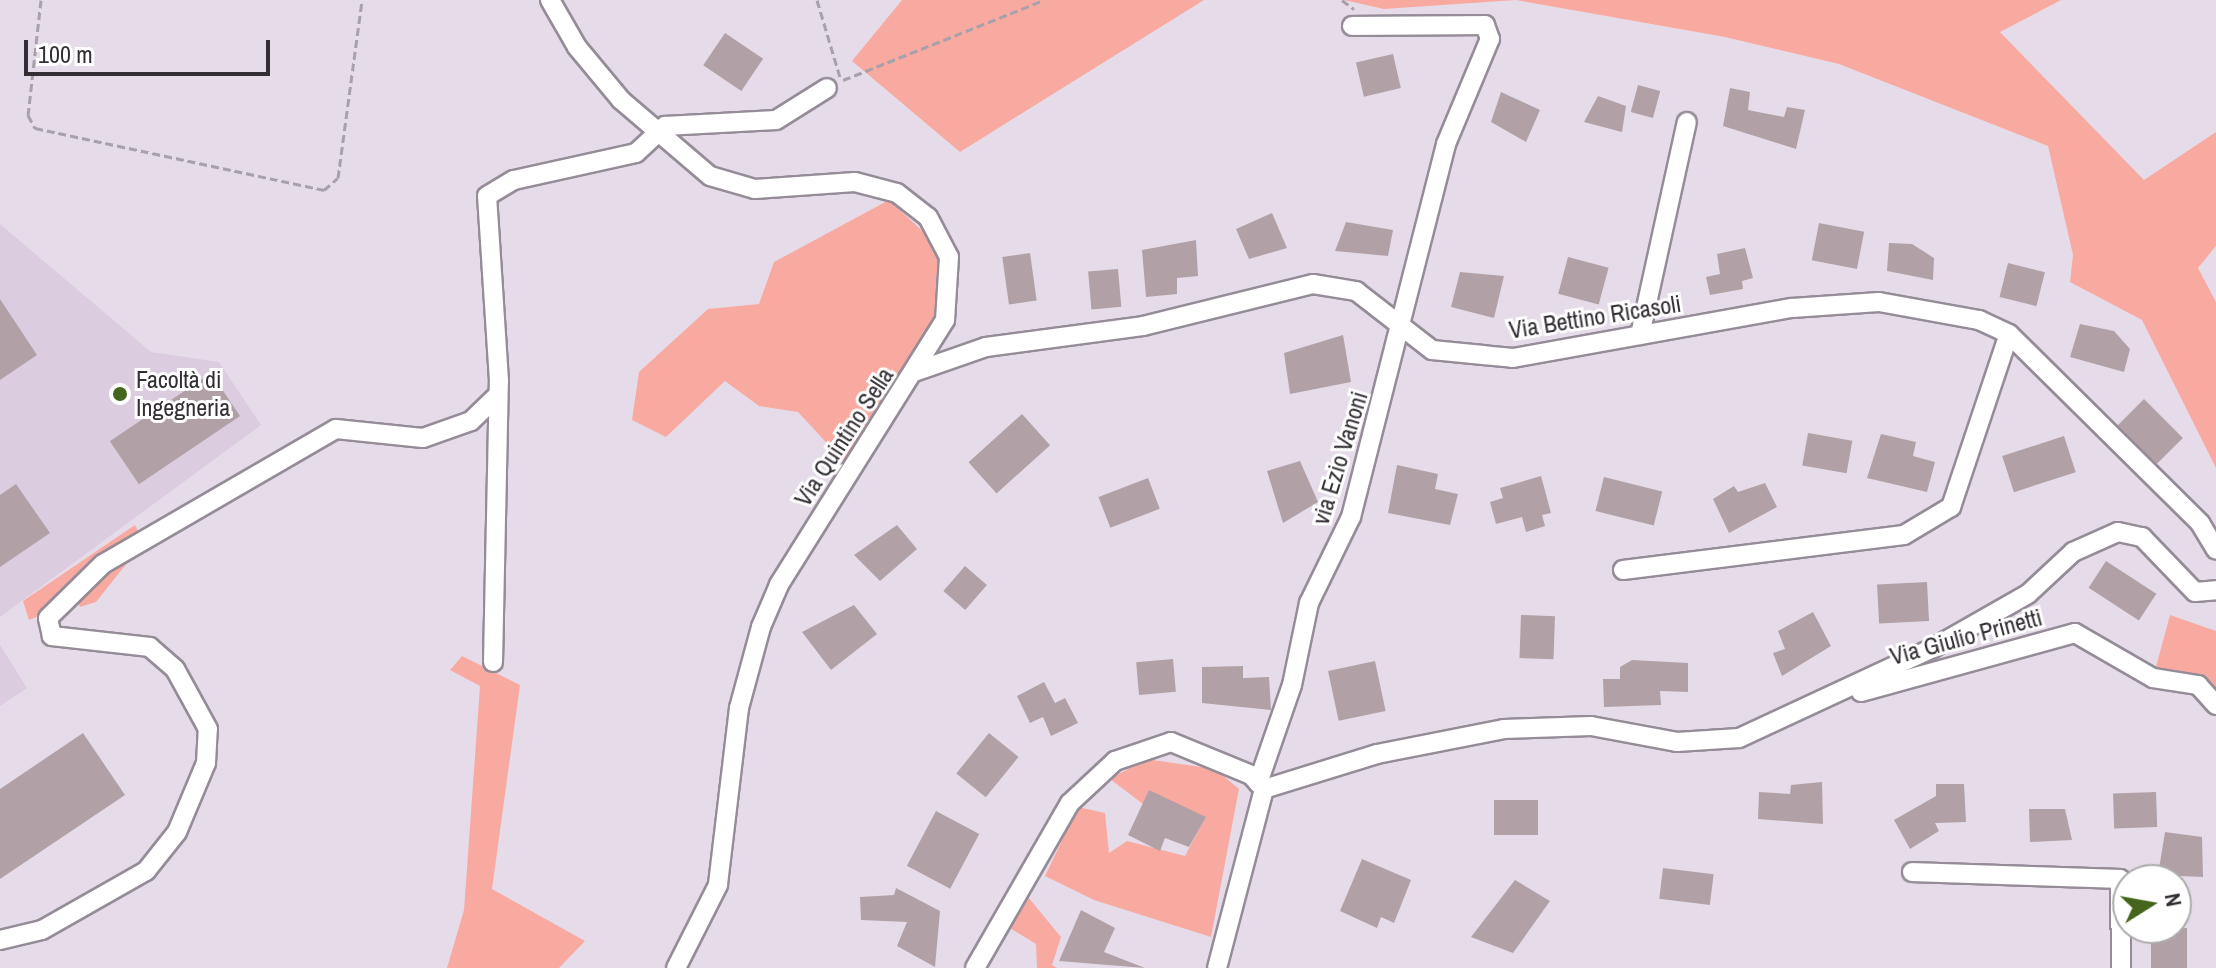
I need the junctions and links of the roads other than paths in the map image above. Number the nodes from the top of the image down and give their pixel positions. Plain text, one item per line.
1 (550, 0) edge
2 (1352, 26) dead end
3 (834, 85) road end
4 (1687, 122) dead end
5 (655, 136) junction
6 (1404, 326) junction
7 (2009, 334) junction
8 (1640, 335) junction
9 (917, 371) junction
10 (498, 395) junction
11 (2216, 550) edge
12 (1623, 570) dead end
13 (2216, 590) edge
14 (493, 662) dead end
15 (2216, 705) edge
16 (1806, 708) junction
17 (1261, 786) junction
18 (1912, 872) dead end
19 (0, 940) edge
20 (676, 968) edge
21 (975, 968) edge
22 (1217, 968) edge
23 (2121, 968) edge

1 - 5 street, Via Quintino Sella
2 - 6 street, via Ezio Vanoni
3 - 5 street
4 - 8 street
5 - 9 street, Via Quintino Sella
5 - 10 street
6 - 8 street, Via Bettino Ricasoli
6 - 9 street, Via Bettino Ricasoli
6 - 17 street, via Ezio Vanoni
7 - 8 street, Via Bettino Ricasoli
7 - 11 street, Via Bettino Ricasoli
7 - 12 street
9 - 20 street, Via Quintino Sella
10 - 14 street
10 - 19 street
13 - 16 street
15 - 16 street, Via Giulio Prinetti
16 - 17 street
17 - 21 street
17 - 22 street
18 - 23 street

